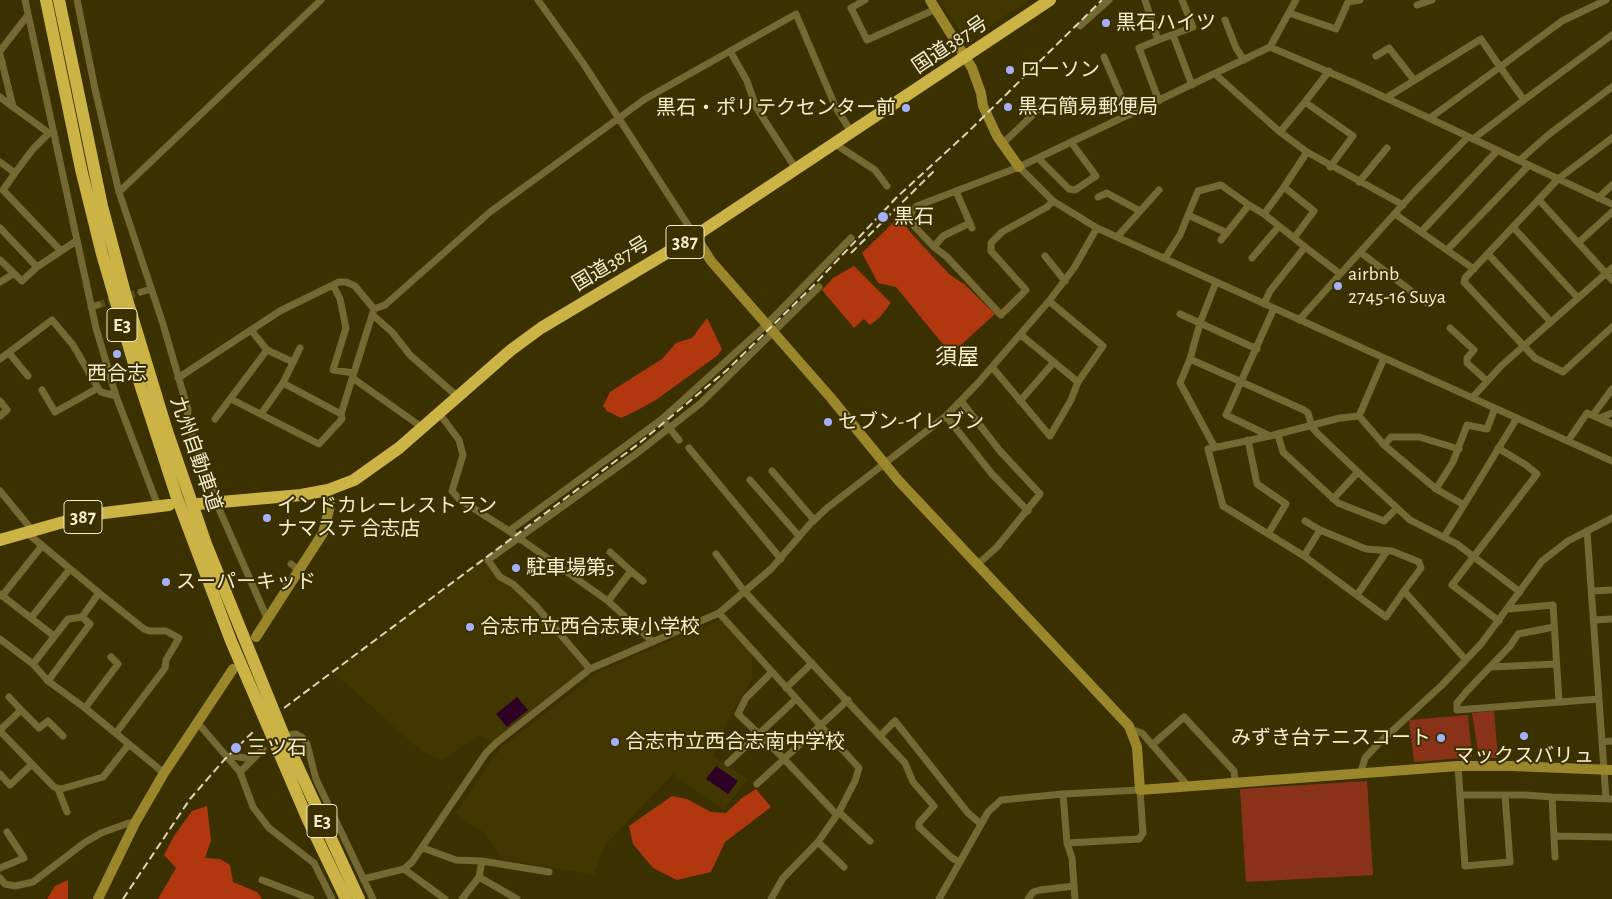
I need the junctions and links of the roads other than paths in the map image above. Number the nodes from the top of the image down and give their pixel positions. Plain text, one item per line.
1 (25, 0) edge
2 (46, 0) edge
3 (59, 0) edge
4 (77, 0) edge
5 (321, 0) edge
6 (538, 0) edge
7 (864, 0) edge
8 (930, 0) edge
9 (1050, 0) edge
10 (1109, 0) edge
11 (1145, 0) edge
12 (1182, 0) edge
13 (1296, 0) edge
14 (1360, 0) edge
15 (1432, 0) edge
16 (1606, 0) edge
17 (1417, 4) dead end
18 (936, 9) junction
19 (1289, 13) junction
20 (28, 15) junction
21 (1225, 20) dead end
22 (1080, 26) dead end
23 (1172, 35) junction
24 (1612, 35) edge
25 (1158, 40) junction
26 (1270, 47) junction
27 (730, 51) junction
28 (0, 52) edge
29 (1376, 56) dead end
30 (966, 57) junction
31 (1104, 57) dead end
32 (1244, 60) junction
33 (1500, 67) junction
34 (1329, 71) junction
35 (1215, 74) junction
36 (1414, 80) junction
37 (1192, 85) junction
38 (1612, 87) edge
39 (0, 97) edge
40 (1386, 98) junction
41 (1524, 100) junction
42 (1159, 101) junction
43 (1305, 102) junction
44 (13, 107) junction
45 (1039, 109) dead end
46 (1129, 115) junction
47 (619, 117) junction
48 (1430, 118) junction
49 (1280, 132) junction
50 (52, 133) junction
51 (852, 133) junction
52 (1470, 138) junction
53 (1612, 138) edge
54 (1071, 142) junction
55 (835, 144) junction
56 (1002, 144) junction
57 (1387, 148) dead end
58 (1498, 150) junction
59 (1307, 152) junction
60 (1038, 158) junction
61 (1520, 160) junction
62 (0, 162) edge
63 (1529, 165) junction
64 (1019, 167) junction
65 (1330, 167) junction
66 (796, 169) junction
67 (15, 173) junction
68 (1558, 179) junction
69 (1359, 182) junction
70 (887, 186) dead end
71 (1612, 186) edge
72 (1284, 188) junction
73 (1159, 190) dead end
74 (956, 191) junction
75 (2, 192) edge
76 (119, 192) junction
77 (1098, 197) dead end
78 (1598, 198) junction
79 (1539, 200) junction
80 (1053, 201) junction
81 (1612, 204) edge
82 (1249, 205) junction
83 (1403, 205) junction
84 (1140, 211) junction
85 (1612, 212) edge
86 (1264, 214) junction
87 (1395, 214) junction
88 (1188, 215) junction
89 (1279, 226) junction
90 (1513, 227) junction
91 (0, 228) edge
92 (1097, 228) junction
93 (1421, 232) junction
94 (1227, 233) junction
95 (695, 236) junction
96 (1117, 237) junction
97 (851, 238) dead end
98 (1294, 238) junction
99 (1221, 240) dead end
100 (76, 241) junction
101 (1578, 242) junction
102 (934, 246) junction
103 (1305, 247) junction
104 (1447, 250) junction
105 (61, 251) junction
106 (1360, 252) junction
107 (1488, 254) junction
108 (1045, 256) dead end
109 (1165, 258) junction
110 (1252, 258) dead end
111 (0, 260) edge
112 (37, 267) junction
113 (1474, 269) junction
114 (1609, 271) edge
115 (1339, 273) junction
116 (13, 274) junction
117 (1612, 280) edge
118 (1065, 281) junction
119 (0, 282) edge
120 (1216, 282) junction
121 (333, 285) junction
122 (819, 287) dead end
123 (151, 290) junction
124 (141, 292) tunnel mouth
125 (1578, 298) junction
126 (1049, 302) junction
127 (1427, 303) dead end
128 (1264, 304) junction
129 (1274, 308) junction
130 (374, 313) junction
131 (1180, 314) dead end
132 (1298, 320) junction
133 (1551, 322) junction
134 (1200, 323) junction
135 (1612, 327) edge
136 (1450, 328) dead end
137 (769, 329) junction
138 (251, 330) junction
139 (1021, 335) junction
140 (1523, 346) junction
141 (300, 348) dead end
142 (1257, 349) junction
143 (267, 350) junction
144 (9, 353) junction
145 (1384, 358) junction
146 (0, 359) edge
147 (1190, 359) junction
148 (293, 362) junction
149 (1054, 362) junction
150 (992, 367) junction
151 (28, 376) dead end
152 (354, 376) junction
153 (178, 378) junction
154 (1487, 381) junction
155 (1078, 382) junction
156 (1241, 382) junction
157 (283, 383) junction
158 (98, 388) junction
159 (1612, 389) edge
160 (42, 390) dead end
161 (116, 396) junction
162 (458, 397) junction
163 (1472, 398) junction
164 (231, 399) junction
165 (0, 401) edge
166 (1020, 401) junction
167 (961, 402) junction
168 (1495, 408) junction
169 (440, 413) junction
170 (1612, 413) edge
171 (261, 414) junction
172 (341, 414) junction
173 (0, 416) edge
174 (946, 416) junction
175 (1359, 416) junction
176 (1596, 416) junction
177 (1517, 418) junction
178 (216, 419) dead end
179 (662, 419) junction
180 (1612, 424) edge
181 (1312, 427) junction
182 (423, 428) junction
183 (670, 428) junction
184 (1274, 436) junction
185 (679, 440) dead end
186 (1248, 440) junction
187 (1568, 441) junction
188 (1384, 445) junction
189 (1214, 446) junction
190 (689, 448) dead end
191 (1498, 448) junction
192 (1459, 449) junction
193 (1612, 461) edge
194 (884, 464) junction
195 (772, 471) dead end
196 (1358, 472) junction
197 (750, 480) dead end
198 (1436, 489) junction
199 (328, 490) junction
200 (0, 491) edge
201 (1333, 500) junction
202 (216, 502) junction
203 (198, 504) dead end
204 (164, 505) joint
205 (1464, 505) junction
206 (1397, 508) junction
207 (1028, 511) junction
208 (1612, 518) edge
209 (814, 520) junction
210 (1305, 520) dead end
211 (1320, 530) junction
212 (29, 531) junction
213 (509, 531) junction
214 (1587, 531) junction
215 (1268, 534) junction
216 (798, 536) junction
217 (3, 537) edge
218 (1444, 537) junction
219 (518, 538) junction
220 (41, 547) junction
221 (1387, 551) junction
222 (610, 552) dead end
223 (716, 554) dead end
224 (1304, 556) junction
225 (1473, 556) junction
226 (781, 560) junction
227 (978, 564) junction
228 (70, 570) junction
229 (632, 571) junction
230 (643, 581) dead end
231 (1612, 590) edge
232 (744, 591) junction
233 (1404, 591) junction
234 (1592, 591) junction
235 (1520, 592) junction
236 (99, 593) junction
237 (1, 595) edge
238 (1357, 595) junction
239 (608, 601) junction
240 (1509, 609) junction
241 (719, 612) junction
242 (82, 617) junction
243 (31, 618) junction
244 (267, 618) junction
245 (1612, 619) edge
246 (1594, 620) junction
247 (1499, 622) junction
248 (1554, 627) junction
249 (54, 636) junction
250 (256, 637) dead end
251 (0, 639) edge
252 (653, 642) junction
253 (110, 658) dead end
254 (1466, 660) junction
255 (812, 662) junction
256 (33, 664) junction
257 (1556, 664) junction
258 (1490, 667) junction
259 (590, 669) junction
260 (233, 670) dead end
261 (772, 673) junction
262 (48, 681) junction
263 (786, 688) junction
264 (9, 698) dead end
265 (1599, 699) junction
266 (796, 700) junction
267 (848, 700) junction
268 (1559, 702) junction
269 (85, 708) junction
270 (21, 710) junction
271 (196, 722) junction
272 (820, 725) junction
273 (1130, 729) junction
274 (0, 730) edge
275 (116, 733) junction
276 (759, 734) junction
277 (880, 735) junction
278 (63, 736) dead end
279 (1612, 741) edge
280 (284, 742) junction
281 (1602, 742) junction
282 (129, 744) junction
283 (1152, 745) junction
284 (263, 749) dead end
285 (231, 758) junction
286 (252, 759) junction
287 (784, 759) junction
288 (728, 763) dead end
289 (32, 764) junction
290 (1458, 766) junction
291 (239, 770) junction
292 (1608, 770) edge
293 (1361, 772) junction
294 (164, 773) junction
295 (0, 774) edge
296 (1235, 782) junction
297 (758, 784) dead end
298 (1188, 786) junction
299 (58, 789) junction
300 (1140, 790) junction
301 (1064, 794) junction
302 (1460, 795) junction
303 (1505, 795) junction
304 (1552, 797) junction
305 (1609, 799) edge
306 (67, 812) dead end
307 (838, 813) junction
308 (135, 824) junction
309 (982, 824) junction
310 (7, 832) dead end
311 (1554, 836) junction
312 (1612, 836) edge
313 (870, 841) dead end
314 (818, 842) junction
315 (1067, 843) junction
316 (423, 848) junction
317 (1555, 857) dead end
318 (482, 861) junction
319 (960, 862) junction
320 (844, 867) dead end
321 (0, 868) edge
322 (404, 869) junction
323 (549, 872) dead end
324 (479, 877) junction
325 (0, 878) edge
326 (363, 879) junction
327 (262, 880) dead end
328 (1074, 886) junction
329 (2, 887) edge
330 (98, 899) edge
331 (311, 899) edge
332 (331, 899) edge
333 (346, 899) edge
334 (359, 899) edge
335 (373, 899) edge
336 (445, 899) edge
337 (462, 899) edge
338 (517, 899) edge
339 (771, 899) edge
340 (939, 899) edge
341 (1028, 899) edge
342 (1075, 899) edge

1 - 20 street
2 - 280 highway, 九州自動車道 / E3
3 - 280 highway, 九州自動車道 / E3
4 - 76 street
5 - 76 street
6 - 47 street
7 - 18 street
8 - 18 street
9 - 30 highway, 国道387号 / 387
10 - 22 street
11 - 25 street
12 - 23 street
13 - 19 street
14 - 19 street
15 - 17 street
16 - 33 street
18 - 30 street
19 - 26 street
20 - 28 street
20 - 50 street
21 - 32 street
23 - 25 street
23 - 37 street
24 - 41 street
25 - 42 street
26 - 32 street
26 - 34 street
27 - 47 street
27 - 51 street
27 - 66 street
28 - 44 street
29 - 36 street
30 - 51 highway, 国道387号 / 387
30 - 56 street
31 - 46 street
32 - 35 street
33 - 36 street
33 - 41 street
33 - 48 street
34 - 40 street
34 - 43 street
35 - 37 street
35 - 49 street
36 - 40 street
37 - 42 street
38 - 61 street
39 - 44 street
40 - 48 street
41 - 52 street
42 - 46 street
43 - 49 street
43 - 65 street
44 - 50 street
45 - 56 street
46 - 54 street
47 - 95 street
47 - 130 street
48 - 52 street
49 - 59 street
50 - 67 street
50 - 100 street
51 - 55 highway, 国道387号 / 387
52 - 58 street
52 - 83 street
53 - 68 street
54 - 60 street
54 - 60 street
55 - 66 highway, 国道387号 / 387
55 - 70 street
56 - 64 street
57 - 69 street
58 - 61 street
58 - 93 street
59 - 65 street
59 - 72 street
60 - 64 street
61 - 63 street
62 - 67 street
63 - 68 street
63 - 104 street
64 - 74 street
64 - 80 street
65 - 69 street
66 - 95 highway, 国道387号 / 387
67 - 75 street
68 - 78 street
68 - 79 street
69 - 83 street
71 - 78 street
72 - 86 street
72 - 98 street
73 - 84 street
74 - 102 street
74 - 102 street
75 - 105 street
76 - 123 street
77 - 84 street
78 - 81 street
79 - 90 street
79 - 101 street
80 - 92 street
80 - 102 street
82 - 86 street
82 - 88 street
82 - 94 street
83 - 87 street
84 - 96 street
85 - 101 street
86 - 89 street
87 - 93 street
87 - 106 street
88 - 94 street
88 - 109 street
89 - 98 street
89 - 110 street
90 - 107 street
90 - 125 street
91 - 112 street
92 - 96 street
92 - 118 street
93 - 104 street
94 - 99 street
95 - 137 street
95 - 162 highway, 国道387号 / 387
96 - 109 street
97 - 137 street
98 - 103 street
100 - 105 street
100 - 161 street
101 - 114 street
103 - 115 street
103 - 128 street
104 - 113 street
105 - 112 street
106 - 115 street
106 - 127 street
107 - 113 street
107 - 133 street
108 - 118 street
109 - 120 street
111 - 116 street
112 - 116 street
113 - 140 street
114 - 117 street
114 - 125 street
115 - 132 street
116 - 119 street
118 - 126 street
120 - 128 street
120 - 134 street
121 - 130 street
121 - 138 street
121 - 152 street
122 - 137 street
123 - 124 street
123 - 153 street
125 - 133 street
126 - 139 street
126 - 155 street
128 - 129 street
129 - 132 street
129 - 142 street
130 - 152 street
130 - 162 street
131 - 134 street
132 - 145 street
133 - 140 street
134 - 142 street
134 - 147 street
135 - 140 street
136 - 154 street
137 - 179 street
137 - 183 street
137 - 194 street
138 - 143 street
138 - 153 street
139 - 149 street
139 - 150 street
140 - 154 street
141 - 148 street
142 - 156 street
143 - 148 street
143 - 164 street
144 - 146 street
144 - 151 street
144 - 158 street
145 - 163 street
145 - 175 street
147 - 156 street
147 - 189 street
148 - 157 street
149 - 155 street
149 - 166 street
150 - 166 street
150 - 167 street
152 - 172 street
152 - 182 street
153 - 202 street
154 - 163 street
155 - 166 street
156 - 181 street
156 - 184 street
157 - 171 street
157 - 172 street
158 - 160 street
158 - 161 street
159 - 176 street
161 - 204 street
162 - 169 highway, 国道387号 / 387
163 - 168 street
164 - 171 street
164 - 178 street
165 - 173 street
167 - 174 street
167 - 207 street
168 - 177 street
168 - 192 street
169 - 182 highway, 国道387号 / 387
169 - 213 street
170 - 176 street
171 - 172 street
174 - 194 street
174 - 207 street
175 - 181 street
175 - 188 street
176 - 180 street
176 - 187 street
177 - 187 street
177 - 191 street
179 - 183 street
179 - 213 street
181 - 184 street
181 - 196 street
182 - 199 highway, 国道387号 / 387
183 - 185 street
183 - 219 street
184 - 186 street
184 - 201 street
186 - 189 street
186 - 215 street
187 - 193 street
188 - 192 street
188 - 198 street
189 - 215 street
190 - 226 street
191 - 205 street
191 - 225 street
192 - 198 street
194 - 209 street
194 - 227 street
195 - 209 street
196 - 201 street
196 - 206 street
197 - 216 street
198 - 205 street
199 - 202 highway, 387
199 - 244 street
200 - 212 street
201 - 206 street
202 - 203 highway, 387
202 - 244 street
204 - 212 highway, 387
205 - 218 street
206 - 218 street
207 - 227 street
208 - 214 street
209 - 216 street
210 - 211 street
211 - 221 street
211 - 224 street
212 - 217 highway, 387
212 - 220 street
213 - 219 street
214 - 234 street
214 - 235 street
215 - 224 street
216 - 226 street
218 - 225 street
219 - 239 street
219 - 259 street
220 - 228 street
220 - 237 street
221 - 233 street
221 - 238 street
222 - 229 street
223 - 232 street
224 - 238 street
225 - 235 street
225 - 247 street
226 - 232 street
227 - 273 street
228 - 236 street
228 - 243 street
229 - 230 street
229 - 239 street
231 - 234 street
232 - 241 street
232 - 255 street
233 - 238 street
233 - 254 street
234 - 246 street
235 - 240 street
236 - 242 street
236 - 275 street
237 - 243 street
239 - 252 street
240 - 247 street
240 - 248 street
241 - 252 street
241 - 261 street
242 - 249 street
242 - 262 street
243 - 249 street
244 - 250 street
245 - 246 street
246 - 265 street
247 - 254 street
248 - 257 street
248 - 258 street
249 - 256 street
251 - 256 street
252 - 259 street
253 - 269 street
254 - 293 street
255 - 263 street
255 - 267 street
256 - 262 street
257 - 258 street
257 - 268 street
258 - 268 street
259 - 316 street
260 - 271 street
261 - 263 street
261 - 276 street
262 - 269 street
263 - 266 street
264 - 270 street
265 - 268 street
265 - 281 street
266 - 272 street
266 - 276 street
267 - 272 street
267 - 277 street
269 - 275 street
270 - 274 street
270 - 278 street
271 - 285 street
271 - 294 street
272 - 287 street
272 - 307 street
273 - 283 street
273 - 300 street
274 - 289 street
275 - 282 street
276 - 287 street
276 - 288 street
277 - 309 street
277 - 319 street
279 - 281 street
280 - 326 street
280 - 333 highway, 九州自動車道 / E3
280 - 334 highway, 九州自動車道 / E3
281 - 292 street
282 - 294 street
282 - 299 street
283 - 296 street
283 - 298 street
284 - 286 street
285 - 286 street
285 - 291 street
286 - 291 street
287 - 297 street
287 - 307 street
289 - 295 street
289 - 299 street
290 - 292 street
290 - 293 street
290 - 302 street
291 - 332 street
292 - 305 street
293 - 296 street
294 - 308 street
296 - 298 street
298 - 300 street
299 - 306 street
300 - 301 street
300 - 315 street
301 - 309 street
301 - 315 street
302 - 303 street
302 - 303 street
303 - 304 street
304 - 305 street
304 - 311 street
307 - 313 street
307 - 314 street
308 - 329 street
308 - 330 street
309 - 319 street
310 - 321 street
311 - 312 street
311 - 317 street
314 - 320 street
314 - 339 street
315 - 328 street
316 - 318 street
316 - 322 street
318 - 323 street
318 - 324 street
319 - 340 street
322 - 326 street
322 - 336 street
324 - 337 street
324 - 338 street
325 - 329 street
326 - 335 street
327 - 331 street
328 - 341 street
328 - 342 street

